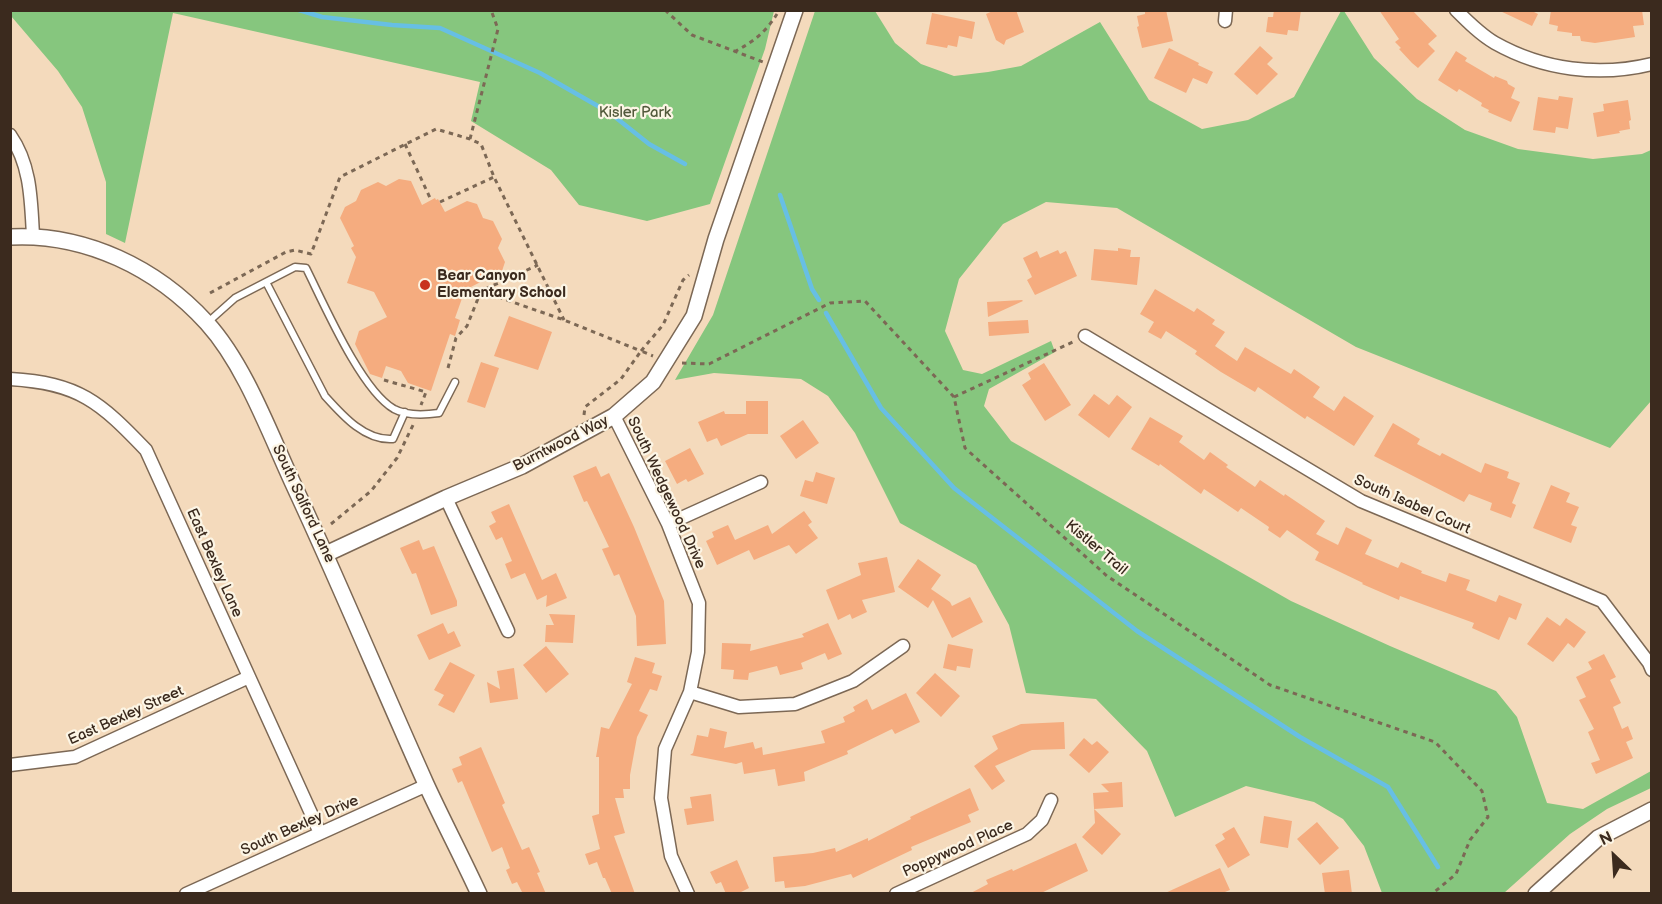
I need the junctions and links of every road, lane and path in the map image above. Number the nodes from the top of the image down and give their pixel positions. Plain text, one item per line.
1 (491, 10) edge
2 (665, 10) edge
3 (778, 10) edge
4 (795, 10) edge
5 (1456, 10) edge
6 (734, 52) junction
7 (1652, 64) edge
8 (776, 65) junction
9 (10, 135) edge
10 (470, 139) junction
11 (405, 144) junction
12 (494, 177) junction
13 (431, 200) dead end
14 (440, 202) dead end
15 (33, 236) junction
16 (10, 237) edge
17 (538, 265) junction
18 (689, 275) dead end
19 (266, 282) junction
20 (481, 291) junction
21 (210, 293) dead end
22 (564, 320) junction
23 (207, 323) junction
24 (1085, 336) joint
25 (641, 351) junction
26 (666, 362) junction
27 (448, 368) dead end
28 (10, 379) edge
29 (455, 382) dead end
30 (954, 397) junction
31 (405, 412) junction
32 (584, 416) dead end
33 (614, 417) junction
34 (761, 482) dead end
35 (446, 498) junction
36 (668, 524) junction
37 (326, 554) junction
38 (508, 631) dead end
39 (903, 646) dead end
40 (1652, 670) edge
41 (249, 677) junction
42 (690, 692) junction
43 (10, 765) edge
44 (427, 786) junction
45 (1051, 800) dead end
46 (1652, 810) edge
47 (320, 833) junction
48 (186, 894) edge
49 (479, 894) edge
50 (688, 894) edge
51 (896, 894) edge
52 (1431, 894) edge
53 (1536, 894) edge

1 - 10 path
2 - 6 path
3 - 6 path
4 - 8 street, Burntwood Way
5 - 7 street
6 - 8 path
8 - 26 street, Burntwood Way
9 - 15 street
10 - 11 path
10 - 12 path
11 - 13 path
11 - 21 path
12 - 14 path
12 - 17 path
15 - 16 street, South Salford Lane
15 - 23 street, South Salford Lane
17 - 20 path
17 - 22 path
18 - 25 path
19 - 23 lane
19 - 31 lane
19 - 31 lane
20 - 22 path
20 - 27 path
22 - 25 path
23 - 37 street, South Salford Lane
24 - 30 path
24 - 40 street, South Isabel Court
25 - 26 path
25 - 32 path
26 - 30 path
26 - 33 street, Burntwood Way
28 - 41 street, East Bexley Lane
29 - 31 lane
30 - 52 path, Kistler Trail
33 - 35 street, Burntwood Way
33 - 36 street, South Wedgewood Drive
34 - 36 street
35 - 37 street, Burntwood Way
35 - 38 street
36 - 42 street, South Wedgewood Drive
37 - 44 street, South Salford Lane
39 - 42 street
41 - 43 street, East Bexley Street
41 - 47 street, East Bexley Lane
42 - 50 street, South Wedgewood Drive
44 - 47 street, South Bexley Drive
44 - 49 street, South Salford Lane
45 - 51 street, Poppywood Place
46 - 53 street
47 - 48 street, South Bexley Drive

